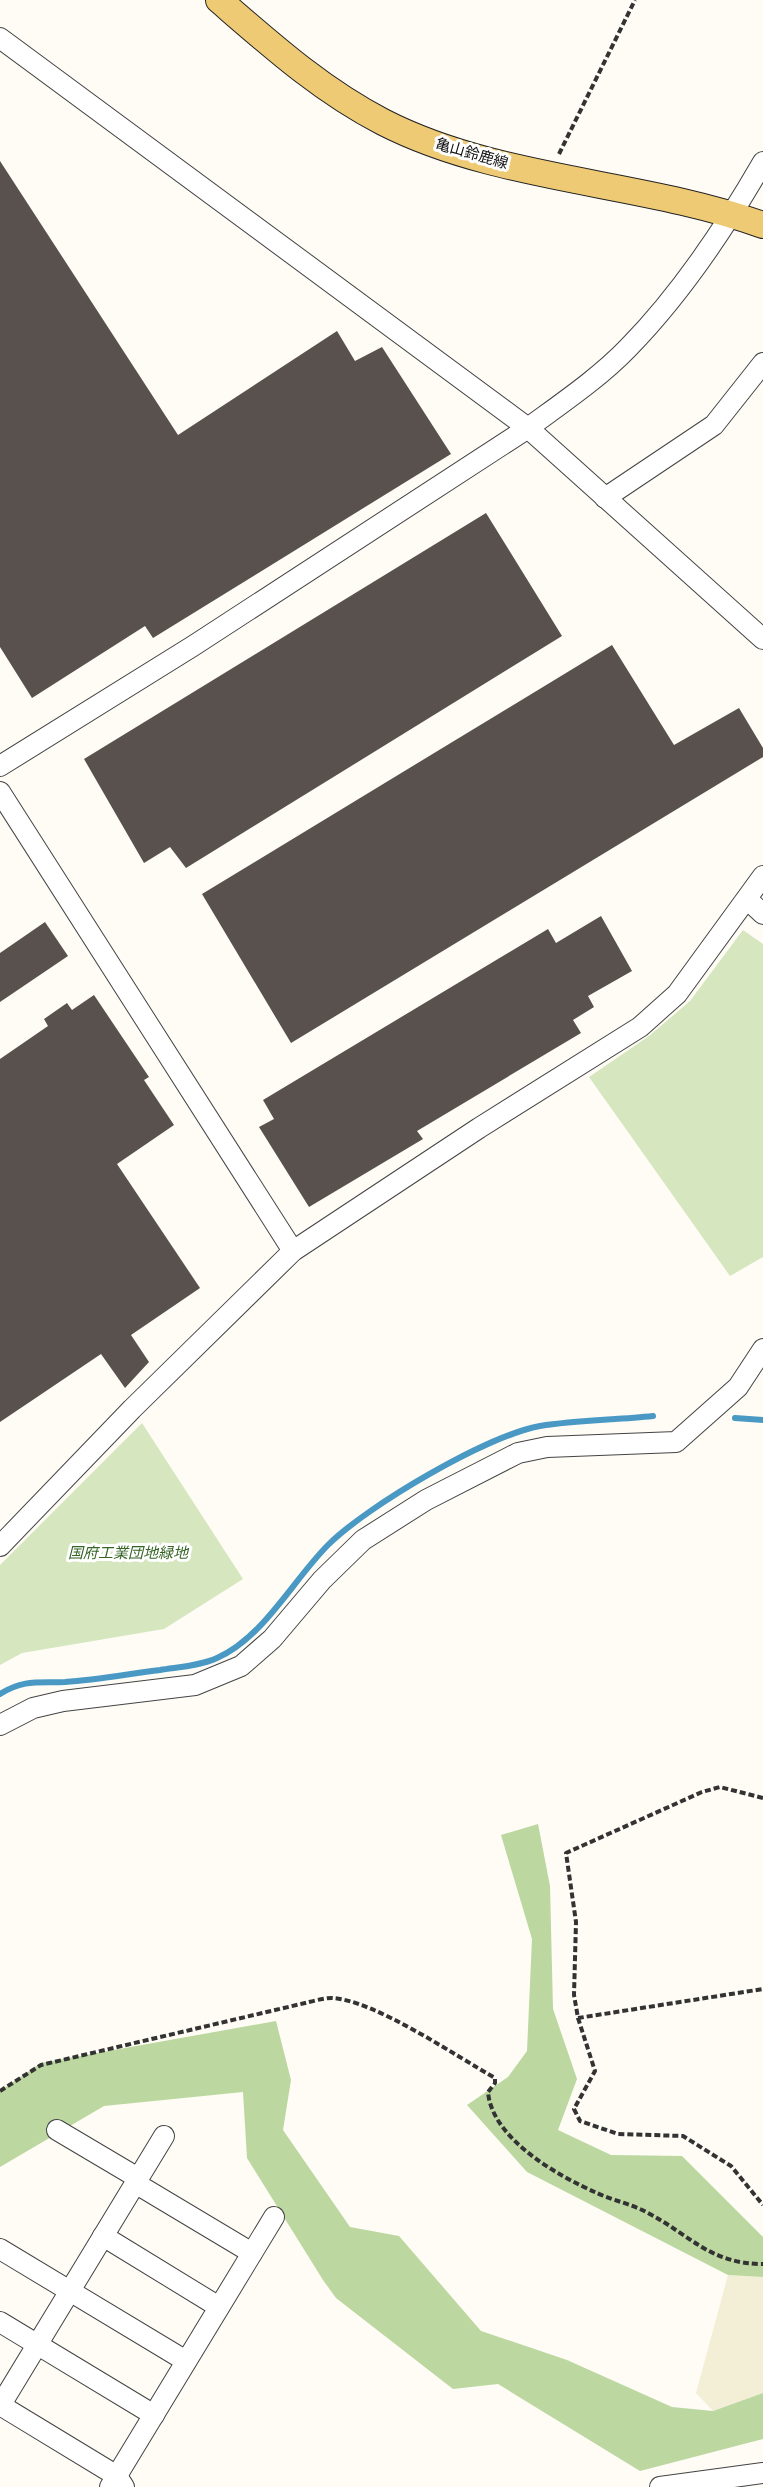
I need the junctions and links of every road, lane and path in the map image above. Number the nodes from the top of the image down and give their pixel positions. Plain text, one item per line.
1 (219, 0) edge
2 (635, 0) edge
3 (0, 38) edge
4 (763, 162) edge
5 (549, 173) junction
6 (733, 214) junction
7 (763, 225) edge
8 (763, 363) edge
9 (528, 428) junction
10 (605, 498) junction
11 (763, 639) edge
12 (0, 766) edge
13 (0, 792) edge
14 (763, 876) edge
15 (747, 899) junction
16 (763, 914) edge
17 (293, 1251) junction
18 (763, 1349) edge
19 (0, 1546) edge
20 (0, 1725) edge
21 (763, 1798) edge
22 (763, 1989) edge
23 (578, 2018) junction
24 (0, 2091) edge
25 (57, 2130) dead end
26 (164, 2136) dead end
27 (137, 2181) junction
28 (763, 2205) edge
29 (274, 2217) dead end
30 (103, 2236) junction
31 (0, 2249) edge
32 (252, 2253) junction
33 (763, 2264) edge
34 (70, 2292) junction
35 (219, 2307) junction
36 (0, 2322) edge
37 (37, 2345) junction
38 (186, 2361) junction
39 (0, 2406) edge
40 (154, 2415) junction
41 (763, 2473) edge
42 (117, 2483) edge
43 (660, 2487) edge

1 - 5 main road, 亀山鈴鹿線
2 - 5 path
3 - 9 street
4 - 6 street
5 - 6 main road, 亀山鈴鹿線
6 - 7 main road, 亀山鈴鹿線
6 - 9 street
8 - 10 street
9 - 10 street
9 - 12 street
10 - 11 street
13 - 17 street
14 - 15 street
15 - 16 street
15 - 17 street
17 - 19 street
18 - 20 street
21 - 23 path
22 - 23 path
23 - 28 path
24 - 33 path
25 - 27 street
26 - 27 street
27 - 30 street
27 - 32 street
29 - 32 street
30 - 34 street
30 - 35 street
31 - 34 street
32 - 35 street
34 - 37 street
34 - 38 street
35 - 38 street
36 - 37 street
37 - 39 street
37 - 40 street
38 - 40 street
39 - 42 street
40 - 42 street
41 - 43 street

